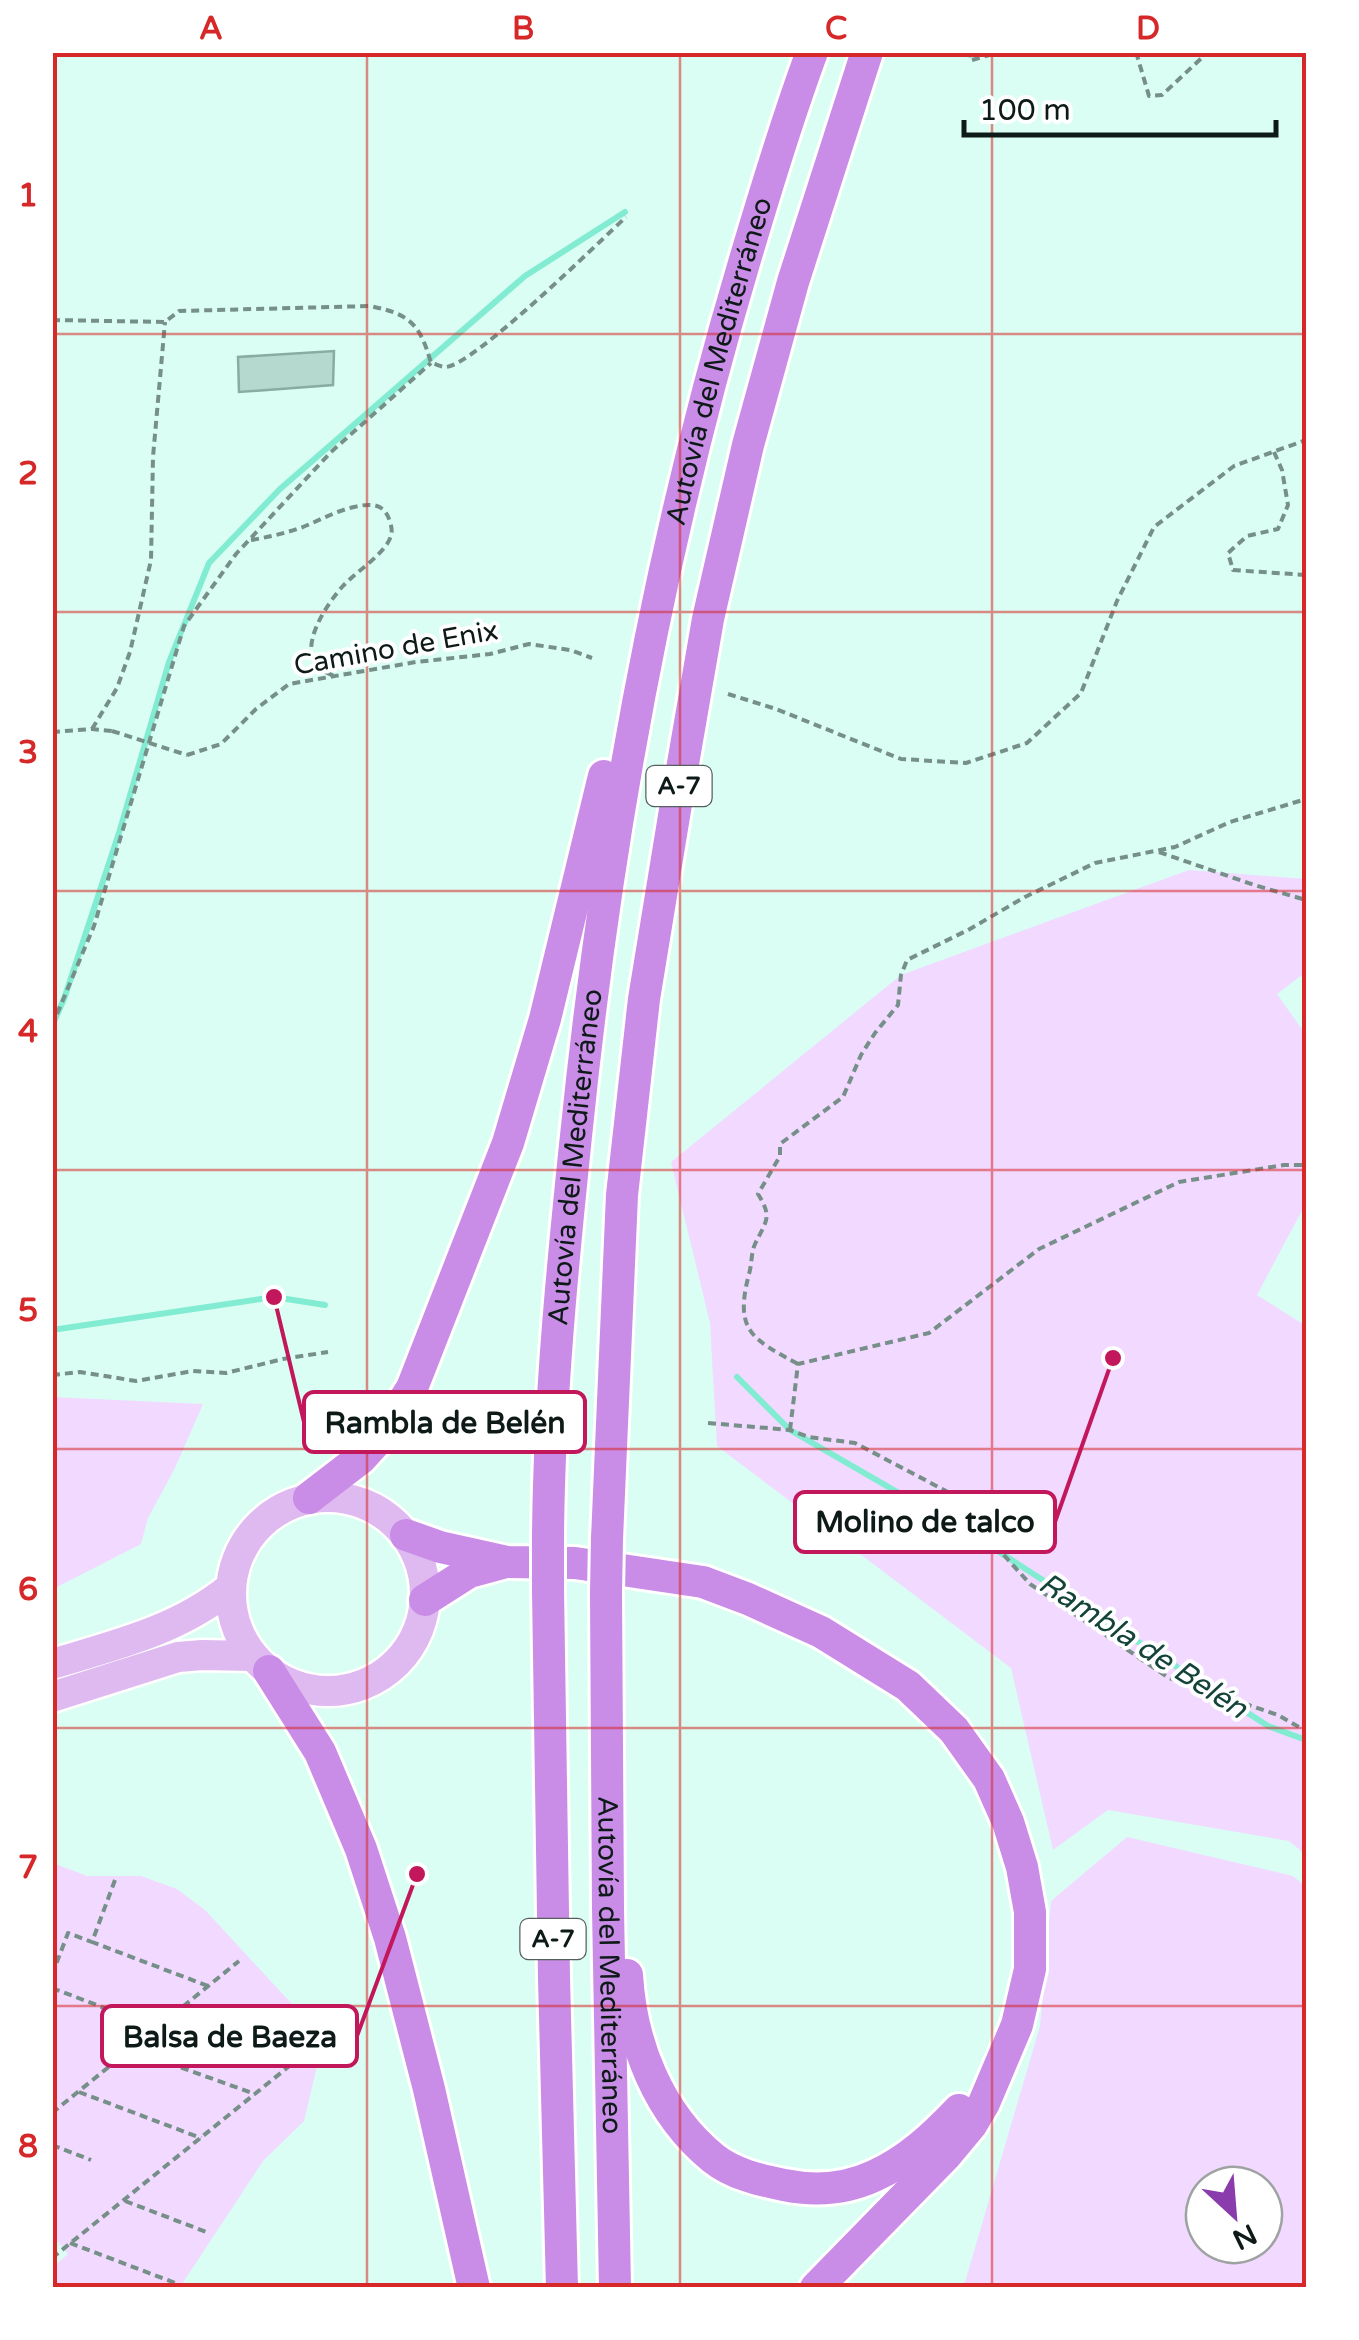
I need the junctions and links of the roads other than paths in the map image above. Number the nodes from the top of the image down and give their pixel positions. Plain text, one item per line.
1 (812, 52) edge
2 (867, 52) edge
3 (649, 645) junction
4 (308, 1498) junction
5 (406, 1536) junction
6 (507, 1562) junction
7 (230, 1587) junction
8 (425, 1600) junction
9 (52, 1664) edge
10 (261, 1664) junction
11 (52, 1697) edge
12 (608, 1909) junction
13 (999, 2066) junction
14 (474, 2288) edge
15 (562, 2288) edge
16 (615, 2288) edge
17 (816, 2288) edge

1 - 3 highway, Autovía del Mediterráneo / A-7
2 - 12 highway, Autovía del Mediterráneo / A-7, bridge
3 - 4 highway
3 - 15 highway, Autovía del Mediterráneo / A-7, bridge
4 - 5 main road
4 - 7 main road
5 - 6 highway
5 - 8 main road
6 - 8 highway
6 - 13 highway
7 - 9 main road
7 - 10 main road
8 - 10 main road
10 - 11 main road
10 - 14 highway
12 - 13 highway
12 - 16 highway, Autovía del Mediterráneo / A-7
13 - 17 highway

